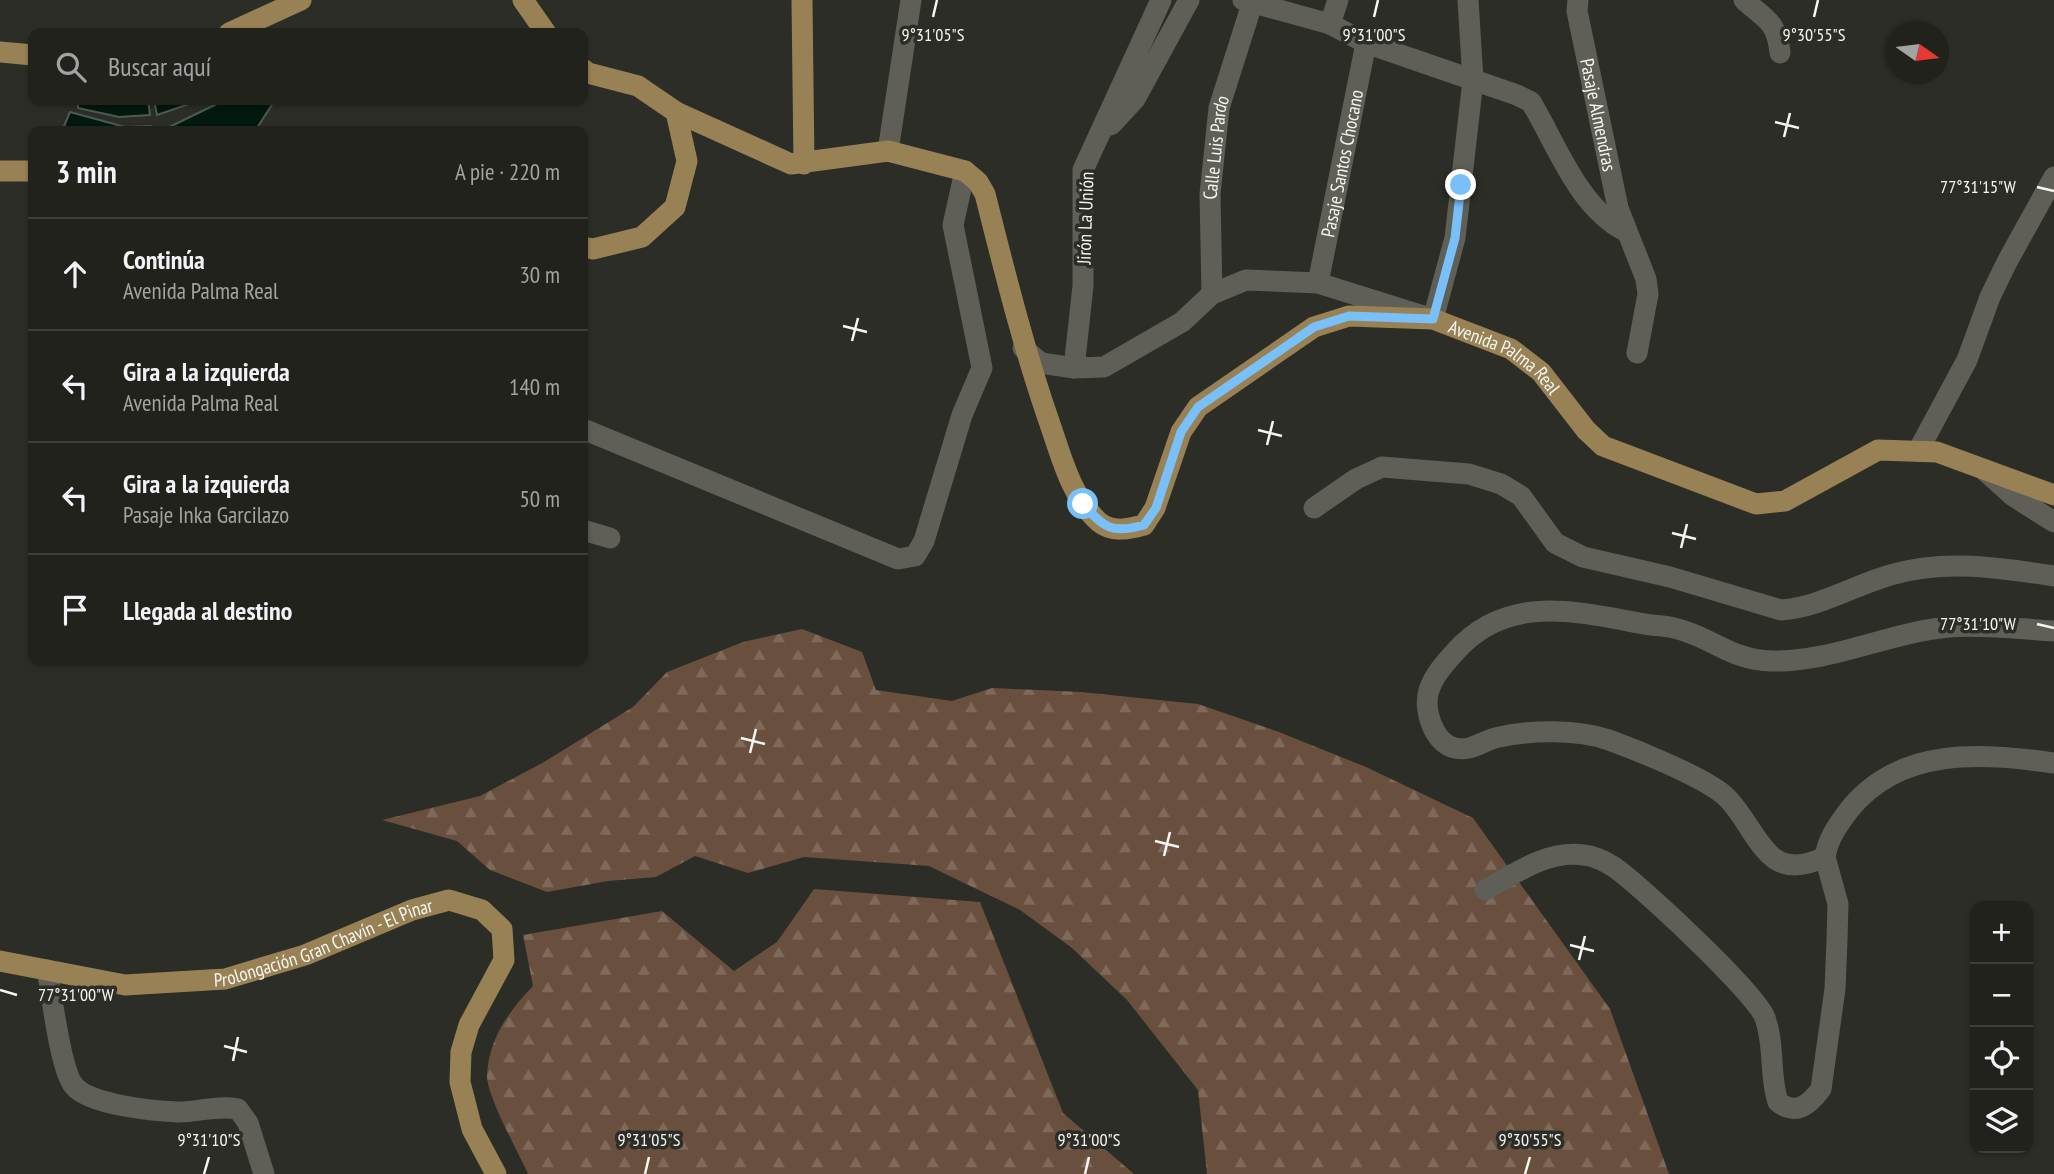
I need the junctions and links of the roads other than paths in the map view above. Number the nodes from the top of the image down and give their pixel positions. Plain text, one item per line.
1 (301, 0) edge
2 (523, 0) edge
3 (802, 0) edge
4 (911, 0) edge
5 (1161, 0) edge
6 (1189, 0) edge
7 (1338, 0) edge
8 (1468, 0) edge
9 (1578, 0) edge
10 (1744, 0) edge
11 (1247, 2) edge
12 (1330, 24) junction
13 (240, 28) edge
14 (543, 28) edge
15 (1366, 43) junction
16 (0, 52) edge
17 (1780, 53) dead end
18 (28, 55) edge
19 (588, 74) edge
20 (1472, 80) junction
21 (676, 112) junction
22 (1096, 142) junction
23 (888, 151) junction
24 (804, 164) junction
25 (0, 171) edge
26 (28, 171) edge
27 (965, 171) junction
28 (2054, 177) edge
29 (1625, 231) junction
30 (588, 248) edge
31 (1318, 283) junction
32 (1212, 295) junction
33 (1433, 319) junction
34 (1023, 348) junction
35 (1637, 353) dead end
36 (1074, 368) junction
37 (588, 431) edge
38 (1918, 451) junction
39 (1983, 469) junction
40 (2054, 495) edge
41 (1314, 508) dead end
42 (2054, 523) edge
43 (588, 531) edge
44 (610, 538) dead end
45 (2054, 576) edge
46 (2054, 631) edge
47 (2054, 763) edge
48 (1825, 857) junction
49 (1485, 890) dead end
50 (0, 961) edge
51 (47, 970) junction
52 (264, 1174) edge
53 (496, 1174) edge

1 - 13 main road
2 - 14 main road
3 - 24 main road
4 - 23 street
5 - 22 street, Jirón La Unión
6 - 22 street
7 - 12 street
8 - 20 street
9 - 29 street, Pasaje Almendras
10 - 17 street
11 - 12 street
11 - 32 street, Calle Luis Pardo
12 - 15 street
15 - 20 street
15 - 31 street, Pasaje Santos Chocano
16 - 18 main road
19 - 21 main road
20 - 29 street
20 - 33 street
21 - 24 main road
21 - 30 main road
22 - 36 street, Jirón La Unión
23 - 24 main road
23 - 27 main road
25 - 26 main road
27 - 34 main road, Avenida Palma Real
27 - 37 street
28 - 38 street
29 - 35 street, Pasaje Almendras
31 - 32 street
31 - 33 street
32 - 36 street
33 - 34 main road, Avenida Palma Real
33 - 38 main road, Avenida Palma Real
34 - 36 street
38 - 39 main road, Avenida Palma Real
39 - 40 main road, Avenida Palma Real
39 - 42 street
41 - 45 street
43 - 44 street
46 - 48 street
47 - 48 street
48 - 49 street
50 - 51 main road, Prolongación Gran Chavín - El Pinar
51 - 52 street
51 - 53 main road, Prolongación Gran Chavín - El Pinar

